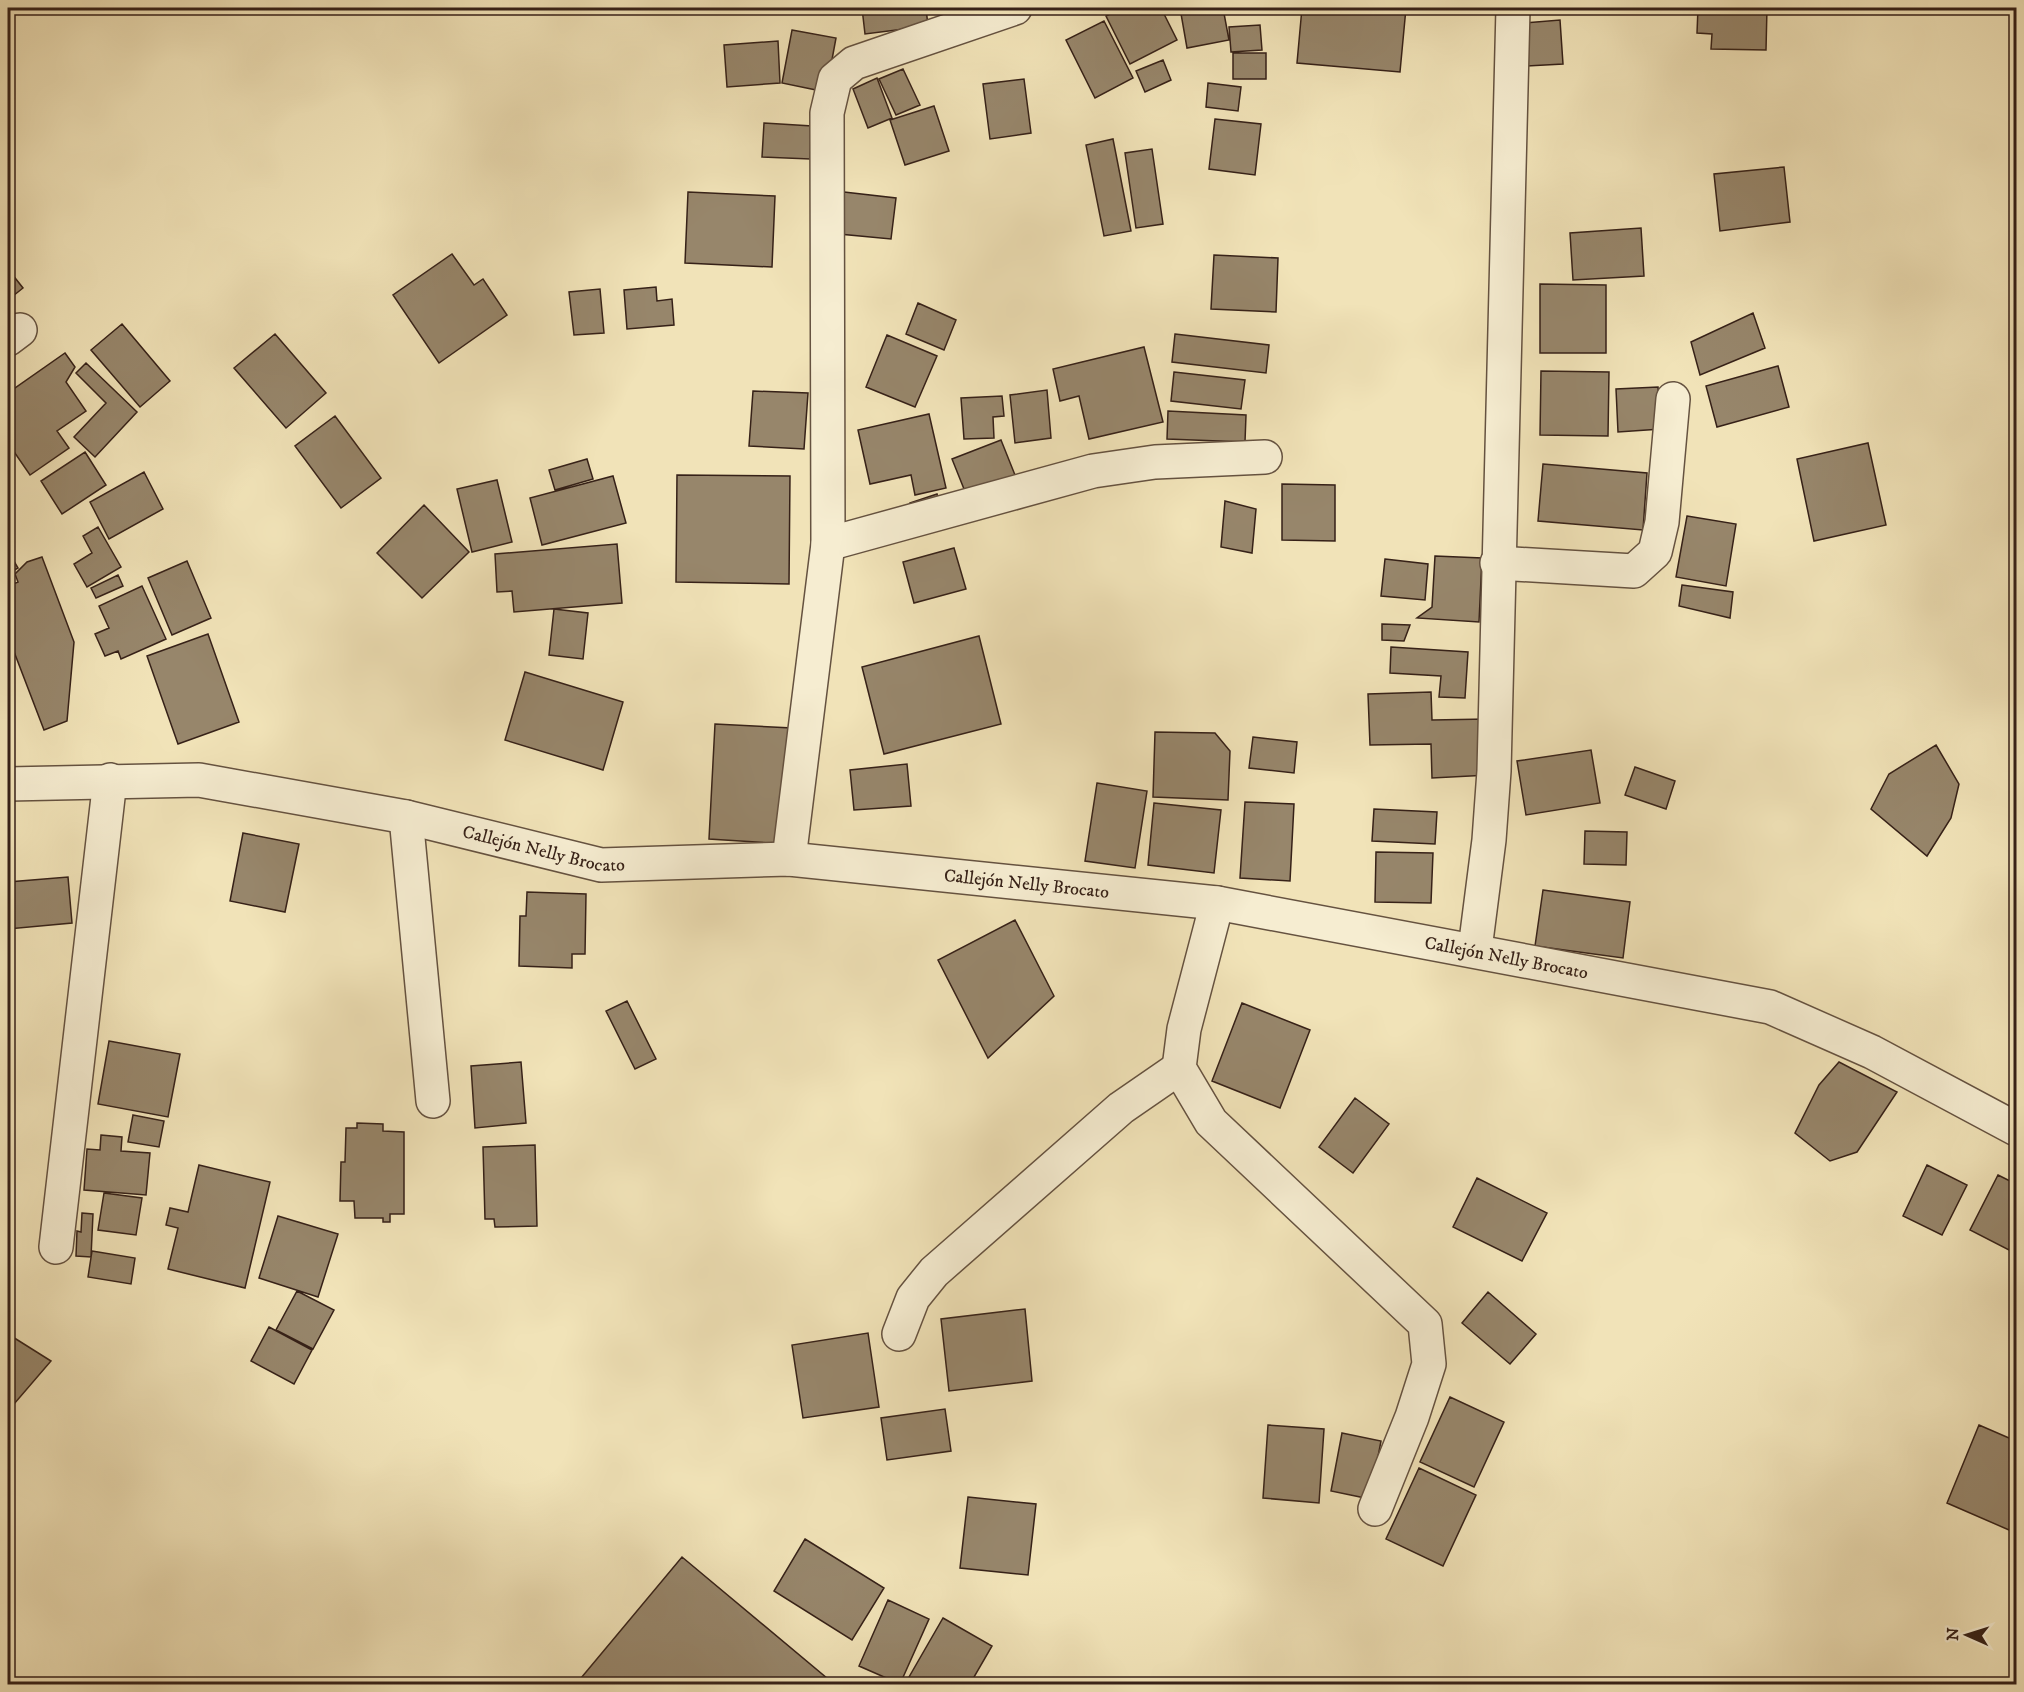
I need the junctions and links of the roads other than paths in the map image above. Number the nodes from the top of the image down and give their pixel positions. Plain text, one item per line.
1 (1015, 8) edge
2 (1513, 8) edge
3 (1673, 399) dead end
4 (1265, 457) dead end
5 (828, 544) junction
6 (1497, 563) junction
7 (110, 780) junction
8 (8, 784) edge
9 (406, 817) junction
10 (789, 860) junction
11 (1217, 903) junction
12 (1475, 950) junction
13 (1179, 1068) junction
14 (433, 1101) dead end
15 (2016, 1129) edge
16 (56, 1247) dead end
17 (899, 1334) dead end
18 (1375, 1509) dead end

1 - 5 street
2 - 6 street
3 - 6 street
4 - 5 street
5 - 10 street
6 - 12 street
7 - 8 street, Callejón Nelly Brocato
7 - 9 street, Callejón Nelly Brocato
7 - 16 street
9 - 10 street, Callejón Nelly Brocato
9 - 14 street
10 - 11 street, Callejón Nelly Brocato
11 - 12 street, Callejón Nelly Brocato
11 - 13 street
12 - 15 street, Callejón Nelly Brocato
13 - 17 street
13 - 18 street

